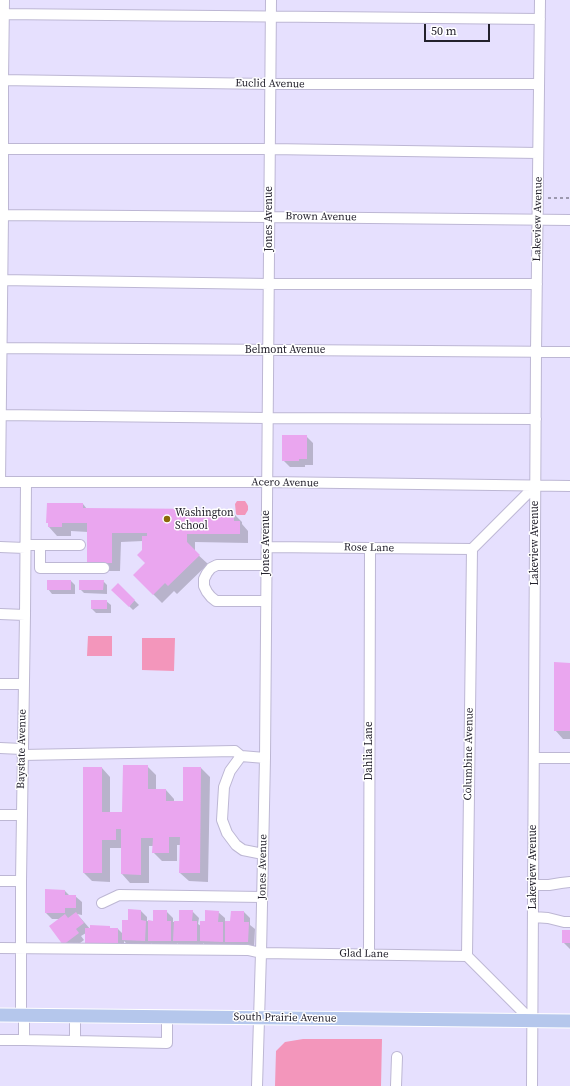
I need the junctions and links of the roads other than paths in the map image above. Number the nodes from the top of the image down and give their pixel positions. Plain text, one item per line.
1 (4, 0) edge
2 (271, 0) edge
3 (540, 0) edge
4 (2, 14) edge
5 (270, 17) junction
6 (540, 18) junction
7 (1, 80) edge
8 (270, 84) junction
9 (540, 84) junction
10 (1, 149) edge
11 (270, 149) junction
12 (538, 153) junction
13 (1, 215) edge
14 (269, 217) junction
15 (537, 220) junction
16 (570, 220) edge
17 (1, 280) edge
18 (269, 284) junction
19 (537, 284) junction
20 (1, 348) edge
21 (269, 350) junction
22 (536, 352) junction
23 (570, 352) edge
24 (0, 414) edge
25 (268, 418) junction
26 (536, 419) junction
27 (0, 482) edge
28 (26, 482) junction
29 (266, 482) junction
30 (535, 486) junction
31 (570, 486) edge
32 (40, 545) junction
33 (80, 545) dead end
34 (25, 546) junction
35 (0, 547) edge
36 (267, 547) junction
37 (370, 548) junction
38 (472, 549) junction
39 (266, 565) junction
40 (104, 568) dead end
41 (266, 601) junction
42 (0, 614) edge
43 (25, 615) junction
44 (0, 684) edge
45 (24, 684) junction
46 (0, 748) edge
47 (22, 752) junction
48 (241, 756) junction
49 (265, 758) junction
50 (534, 758) junction
51 (570, 758) edge
52 (0, 815) edge
53 (22, 815) junction
54 (263, 854) junction
55 (0, 881) edge
56 (21, 881) junction
57 (570, 882) edge
58 (533, 885) junction
59 (262, 897) junction
60 (102, 903) dead end
61 (533, 917) junction
62 (570, 922) edge
63 (0, 948) edge
64 (21, 949) junction
65 (261, 953) junction
66 (368, 954) junction
67 (467, 956) junction
68 (0, 1015) edge
69 (23, 1015) junction
70 (75, 1015) junction
71 (167, 1017) junction
72 (259, 1018) junction
73 (532, 1021) junction
74 (570, 1021) edge
75 (0, 1040) edge
76 (24, 1040) junction
77 (75, 1041) junction
78 (397, 1057) dead end
79 (257, 1086) edge
80 (396, 1086) edge
81 (532, 1086) edge

1 - 4 street
2 - 5 street, Jones Avenue
3 - 6 street, Lakeview Avenue
4 - 5 street
4 - 7 street
5 - 6 street
5 - 8 street, Jones Avenue
6 - 9 street, Lakeview Avenue
7 - 8 street, Euclid Avenue
7 - 10 street
8 - 9 street, Euclid Avenue
8 - 11 street, Jones Avenue
9 - 12 street, Lakeview Avenue
10 - 11 street
10 - 13 street
11 - 12 street
11 - 14 street, Jones Avenue
12 - 15 street, Lakeview Avenue
13 - 14 street, Brown Avenue
13 - 17 street
14 - 15 street, Brown Avenue
14 - 18 street, Jones Avenue
15 - 16 street, Brown Avenue
15 - 19 street, Lakeview Avenue
17 - 18 street
17 - 20 street
18 - 19 street
18 - 21 street, Jones Avenue
19 - 22 street, Lakeview Avenue
20 - 21 street, Belmont Avenue
20 - 24 street
21 - 22 street, Belmont Avenue
21 - 25 street, Jones Avenue
22 - 23 street, Belmont Avenue
22 - 26 street, Lakeview Avenue
24 - 25 street
24 - 27 street
25 - 26 street
25 - 29 street, Jones Avenue
26 - 30 street, Lakeview Avenue
27 - 28 street, Acero Avenue
28 - 29 street, Acero Avenue
28 - 34 street, Baystate Avenue
29 - 30 street, Acero Avenue
29 - 36 street, Jones Avenue
30 - 31 street, Acero Avenue
30 - 38 street
30 - 50 street, Lakeview Avenue
32 - 33 street
32 - 34 street
32 - 40 street
34 - 35 street
34 - 43 street, Baystate Avenue
36 - 37 street, Rose Lane
36 - 39 street, Jones Avenue
37 - 38 street, Rose Lane
37 - 66 street, Dahlia Lane
38 - 67 street, Columbine Avenue
39 - 41 street, Jones Avenue
39 - 41 street
41 - 49 street, Jones Avenue
42 - 43 street
43 - 45 street, Baystate Avenue
44 - 45 street
45 - 47 street, Baystate Avenue
46 - 47 street
47 - 48 street
47 - 53 street, Baystate Avenue
48 - 49 street
48 - 54 street
49 - 54 street, Jones Avenue
50 - 51 street
50 - 58 street, Lakeview Avenue
52 - 53 street
53 - 56 street, Baystate Avenue
54 - 59 street, Jones Avenue
55 - 56 street
56 - 64 street, Baystate Avenue
57 - 58 street
58 - 61 street, Lakeview Avenue
59 - 60 street
59 - 65 street, Jones Avenue
61 - 62 street
61 - 73 street, Lakeview Avenue
63 - 64 street, Glad Lane
64 - 65 street, Glad Lane
64 - 69 street, Baystate Avenue
65 - 66 street, Glad Lane
65 - 72 street, Jones Avenue
66 - 67 street, Glad Lane
67 - 73 street
68 - 69 main road, South Prairie Avenue
69 - 70 main road, South Prairie Avenue
69 - 76 street, Baystate Avenue
70 - 71 main road, South Prairie Avenue
70 - 77 street
71 - 72 main road, South Prairie Avenue
71 - 77 street
72 - 73 main road, South Prairie Avenue
72 - 79 street, Jones Avenue
73 - 74 main road, South Prairie Avenue
73 - 81 street, Lakeview Avenue
75 - 76 street
76 - 77 street
78 - 80 street

